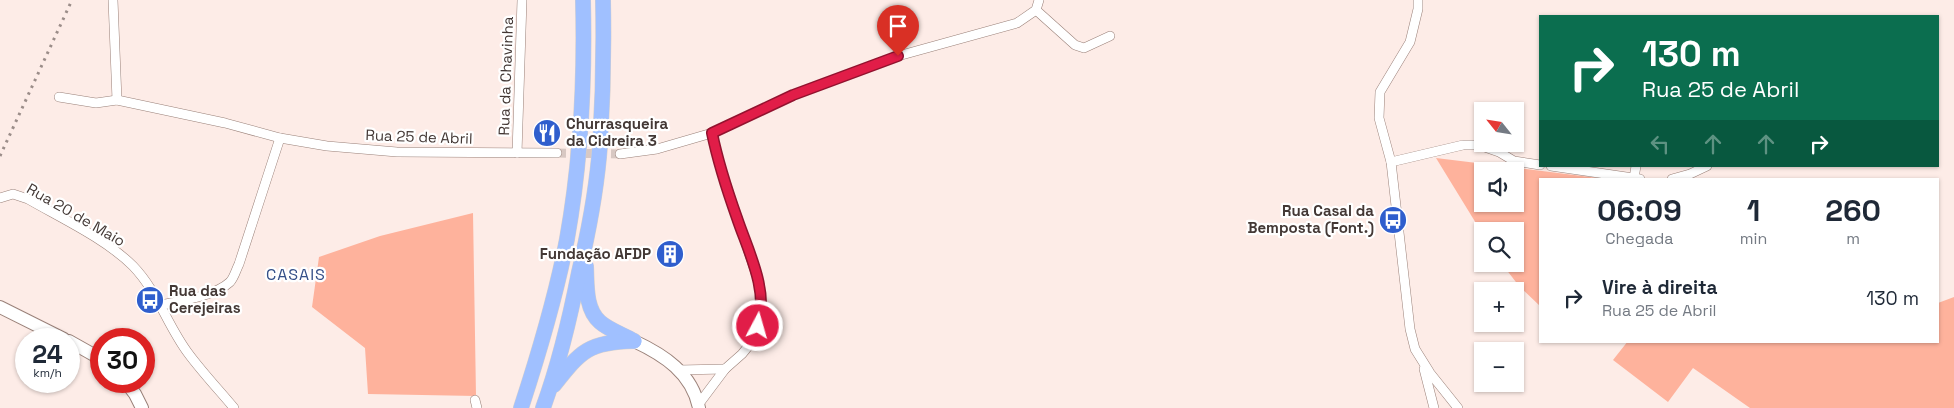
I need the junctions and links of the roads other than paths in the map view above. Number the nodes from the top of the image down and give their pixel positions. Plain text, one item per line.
1 (113, 0) edge
2 (522, 0) edge
3 (584, 0) edge
4 (603, 0) edge
5 (1039, 0) edge
6 (1418, 0) edge
7 (1036, 10) junction
8 (1110, 36) dead end
9 (59, 97) dead end
10 (117, 100) junction
11 (712, 133) junction
12 (280, 138) junction
13 (517, 153) junction
14 (557, 153) tunnel mouth
15 (620, 154) tunnel mouth
16 (1391, 162) junction
17 (1539, 164) edge
18 (1558, 167) edge
19 (1705, 167) edge
20 (1634, 178) edge
21 (1676, 178) edge
22 (0, 198) edge
23 (586, 243) junction
24 (161, 305) junction
25 (0, 307) edge
26 (42, 328) edge
27 (634, 341) junction
28 (1422, 360) junction
29 (725, 369) junction
30 (679, 370) junction
31 (702, 370) junction
32 (712, 387) junction
33 (548, 392) junction
34 (135, 393) edge
35 (699, 407) edge
36 (142, 408) edge
37 (234, 408) edge
38 (521, 408) edge
39 (543, 408) edge
40 (1434, 408) edge
41 (1458, 408) edge

1 - 10 street
2 - 13 street, Rua da Chavinha
3 - 38 highway
4 - 23 highway
5 - 7 street
6 - 16 street
7 - 8 street
7 - 11 street
9 - 10 street, Rua 25 de Abril
10 - 12 street, Rua 25 de Abril
11 - 15 street
11 - 29 street
12 - 13 street, Rua 25 de Abril
12 - 24 street
13 - 14 street, Rua 25 de Abril
16 - 17 street
16 - 28 street
18 - 20 street
19 - 21 street
22 - 24 street, Rua 20 de Maio
23 - 27 highway
23 - 33 highway
24 - 37 street, Rua 20 de Maio
25 - 26 street
27 - 30 street
27 - 33 highway
28 - 40 street
28 - 41 street
29 - 31 street
29 - 32 street
30 - 31 street
30 - 35 street
31 - 32 street
32 - 35 street
33 - 39 highway
34 - 36 street

